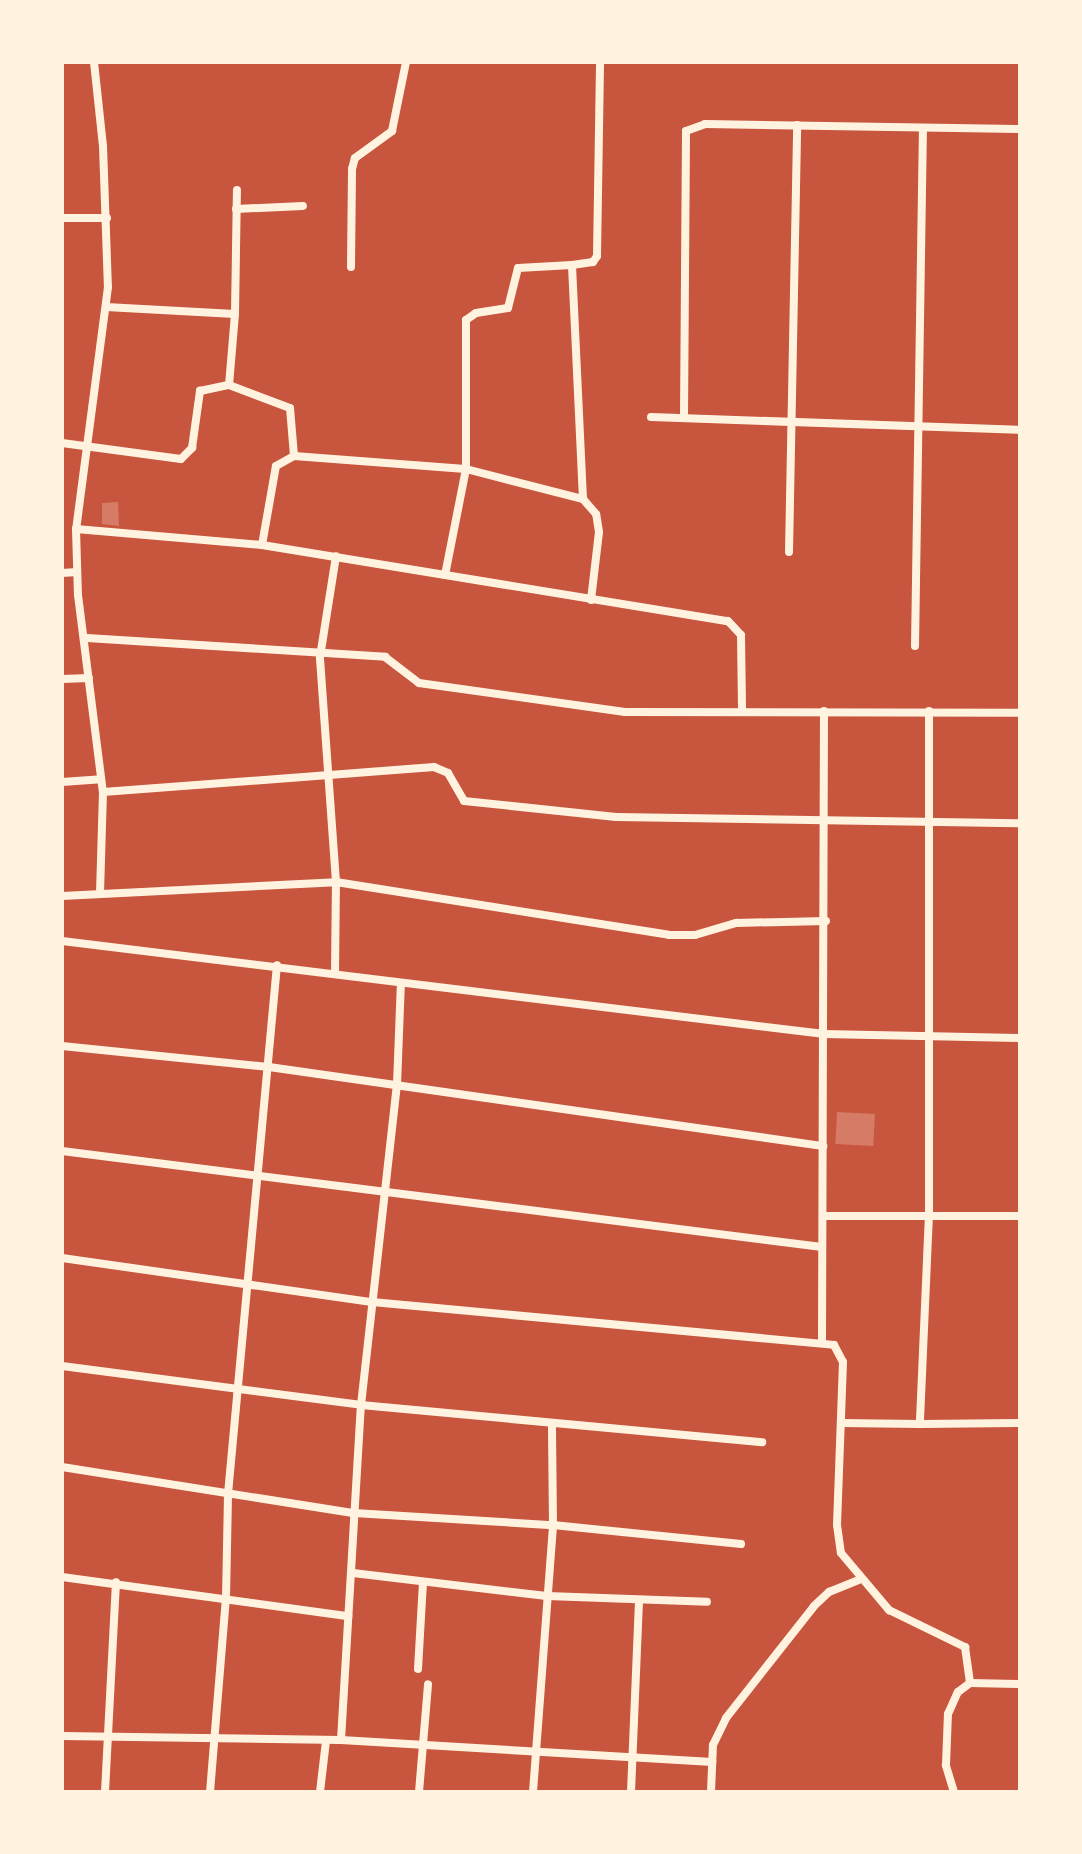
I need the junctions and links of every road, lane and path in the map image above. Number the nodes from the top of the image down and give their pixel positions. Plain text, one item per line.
1 (94, 62) edge
2 (406, 62) edge
3 (600, 62) edge
4 (797, 125) junction
5 (923, 128) junction
6 (1020, 129) edge
7 (237, 190) dead end
8 (303, 206) dead end
9 (236, 209) junction
10 (62, 218) edge
11 (107, 218) junction
12 (572, 265) junction
13 (351, 267) dead end
14 (106, 307) junction
15 (235, 314) junction
16 (229, 385) junction
17 (651, 417) dead end
18 (684, 418) junction
19 (790, 422) junction
20 (915, 426) junction
21 (1020, 430) edge
22 (62, 443) edge
23 (90, 446) junction
24 (294, 456) junction
25 (466, 469) junction
26 (583, 499) junction
27 (76, 529) junction
28 (262, 545) junction
29 (789, 552) dead end
30 (336, 556) junction
31 (77, 572) junction
32 (62, 573) edge
33 (445, 575) junction
34 (591, 600) junction
35 (87, 638) junction
36 (915, 646) dead end
37 (320, 657) junction
38 (89, 678) junction
39 (62, 679) edge
40 (742, 711) junction
41 (824, 711) junction
42 (929, 711) junction
43 (1020, 713) edge
44 (324, 776) junction
45 (101, 779) junction
46 (62, 782) edge
47 (103, 792) junction
48 (825, 822) junction
49 (930, 823) junction
50 (1020, 823) edge
51 (336, 882) junction
52 (100, 893) junction
53 (62, 896) edge
54 (826, 921) junction
55 (62, 941) edge
56 (277, 965) junction
57 (335, 973) junction
58 (401, 983) junction
59 (824, 1034) junction
60 (930, 1038) junction
61 (1020, 1038) edge
62 (62, 1046) edge
63 (269, 1067) junction
64 (397, 1085) junction
65 (823, 1146) junction
66 (62, 1151) edge
67 (258, 1173) junction
68 (386, 1194) junction
69 (929, 1214) junction
70 (824, 1216) junction
71 (1020, 1216) edge
72 (822, 1247) junction
73 (62, 1258) edge
74 (248, 1283) junction
75 (372, 1302) junction
76 (822, 1342) junction
77 (62, 1366) edge
78 (240, 1390) junction
79 (361, 1405) junction
80 (841, 1423) junction
81 (1020, 1423) edge
82 (552, 1424) junction
83 (920, 1424) junction
84 (762, 1442) dead end
85 (62, 1467) edge
86 (228, 1494) junction
87 (354, 1513) junction
88 (553, 1525) junction
89 (741, 1544) dead end
90 (353, 1573) junction
91 (62, 1577) edge
92 (859, 1580) junction
93 (116, 1582) junction
94 (423, 1582) junction
95 (547, 1596) junction
96 (226, 1599) junction
97 (639, 1602) junction
98 (707, 1602) dead end
99 (348, 1616) junction
100 (418, 1669) dead end
101 (970, 1683) junction
102 (428, 1684) dead end
103 (1020, 1684) edge
104 (213, 1735) junction
105 (62, 1736) edge
106 (109, 1737) junction
107 (341, 1740) junction
108 (326, 1741) junction
109 (422, 1743) junction
110 (536, 1751) junction
111 (632, 1754) junction
112 (712, 1762) junction
113 (105, 1792) edge
114 (210, 1792) edge
115 (320, 1792) edge
116 (419, 1792) edge
117 (533, 1792) edge
118 (631, 1792) edge
119 (711, 1792) edge
120 (954, 1792) edge

1 - 11 street
2 - 13 street
3 - 12 street
4 - 5 street
4 - 18 street
4 - 19 street
5 - 6 street
5 - 20 street
7 - 9 street
8 - 9 street
9 - 15 street
10 - 11 street
11 - 14 street
12 - 25 street
12 - 26 street
14 - 15 street
14 - 23 street
15 - 16 street
16 - 23 street
16 - 24 street
17 - 18 street
18 - 19 street
19 - 20 street
19 - 29 street
20 - 21 street
20 - 36 street
22 - 23 street
23 - 27 street
24 - 25 street
24 - 28 street
25 - 26 street
25 - 33 street
26 - 34 street
27 - 28 street
27 - 31 street
28 - 30 street
30 - 33 street
30 - 37 street
31 - 32 street
31 - 35 street
33 - 34 street
34 - 40 street
35 - 37 street
35 - 38 street
37 - 40 street
37 - 44 street
38 - 39 street
38 - 45 street
40 - 41 street
41 - 42 street
41 - 48 street
42 - 43 street
42 - 49 street
44 - 47 street
44 - 48 street
44 - 51 street
45 - 46 street
45 - 47 street
47 - 52 street
48 - 49 street
48 - 54 street
49 - 50 street
49 - 60 street
51 - 52 street
51 - 54 street
51 - 57 street
52 - 53 street
54 - 59 street
55 - 56 street
56 - 57 street
56 - 63 street
57 - 58 street
58 - 59 street
58 - 64 street
59 - 60 street
59 - 65 street
60 - 61 street
60 - 69 street
62 - 63 street
63 - 64 street
63 - 67 street
64 - 65 street
64 - 68 street
65 - 70 street
66 - 67 street
67 - 68 street
67 - 74 street
68 - 72 street
68 - 75 street
69 - 70 street
69 - 71 street
69 - 83 street
70 - 72 street
72 - 76 street
73 - 74 street
74 - 75 street
74 - 78 street
75 - 76 street
75 - 79 street
76 - 80 street
77 - 78 street
78 - 79 street
78 - 86 street
79 - 82 street
79 - 87 street
80 - 83 street
80 - 92 street
81 - 83 street
82 - 84 street
82 - 88 street
85 - 86 street
86 - 87 street
86 - 96 street
87 - 88 street
87 - 90 street
88 - 89 street
88 - 95 street
90 - 94 street
90 - 99 street
91 - 93 street
92 - 101 street
92 - 112 street
93 - 96 street
93 - 106 street
94 - 95 street
94 - 100 street
95 - 97 street
95 - 110 street
96 - 99 street
96 - 104 street
97 - 98 street
97 - 111 street
99 - 107 street
101 - 103 street
101 - 120 street
102 - 109 street
104 - 106 street
104 - 108 street
104 - 114 street
105 - 106 street
106 - 113 street
107 - 108 street
107 - 109 street
108 - 115 street
109 - 110 street
109 - 116 street
110 - 111 street
110 - 117 street
111 - 112 street
111 - 118 street
112 - 119 street

